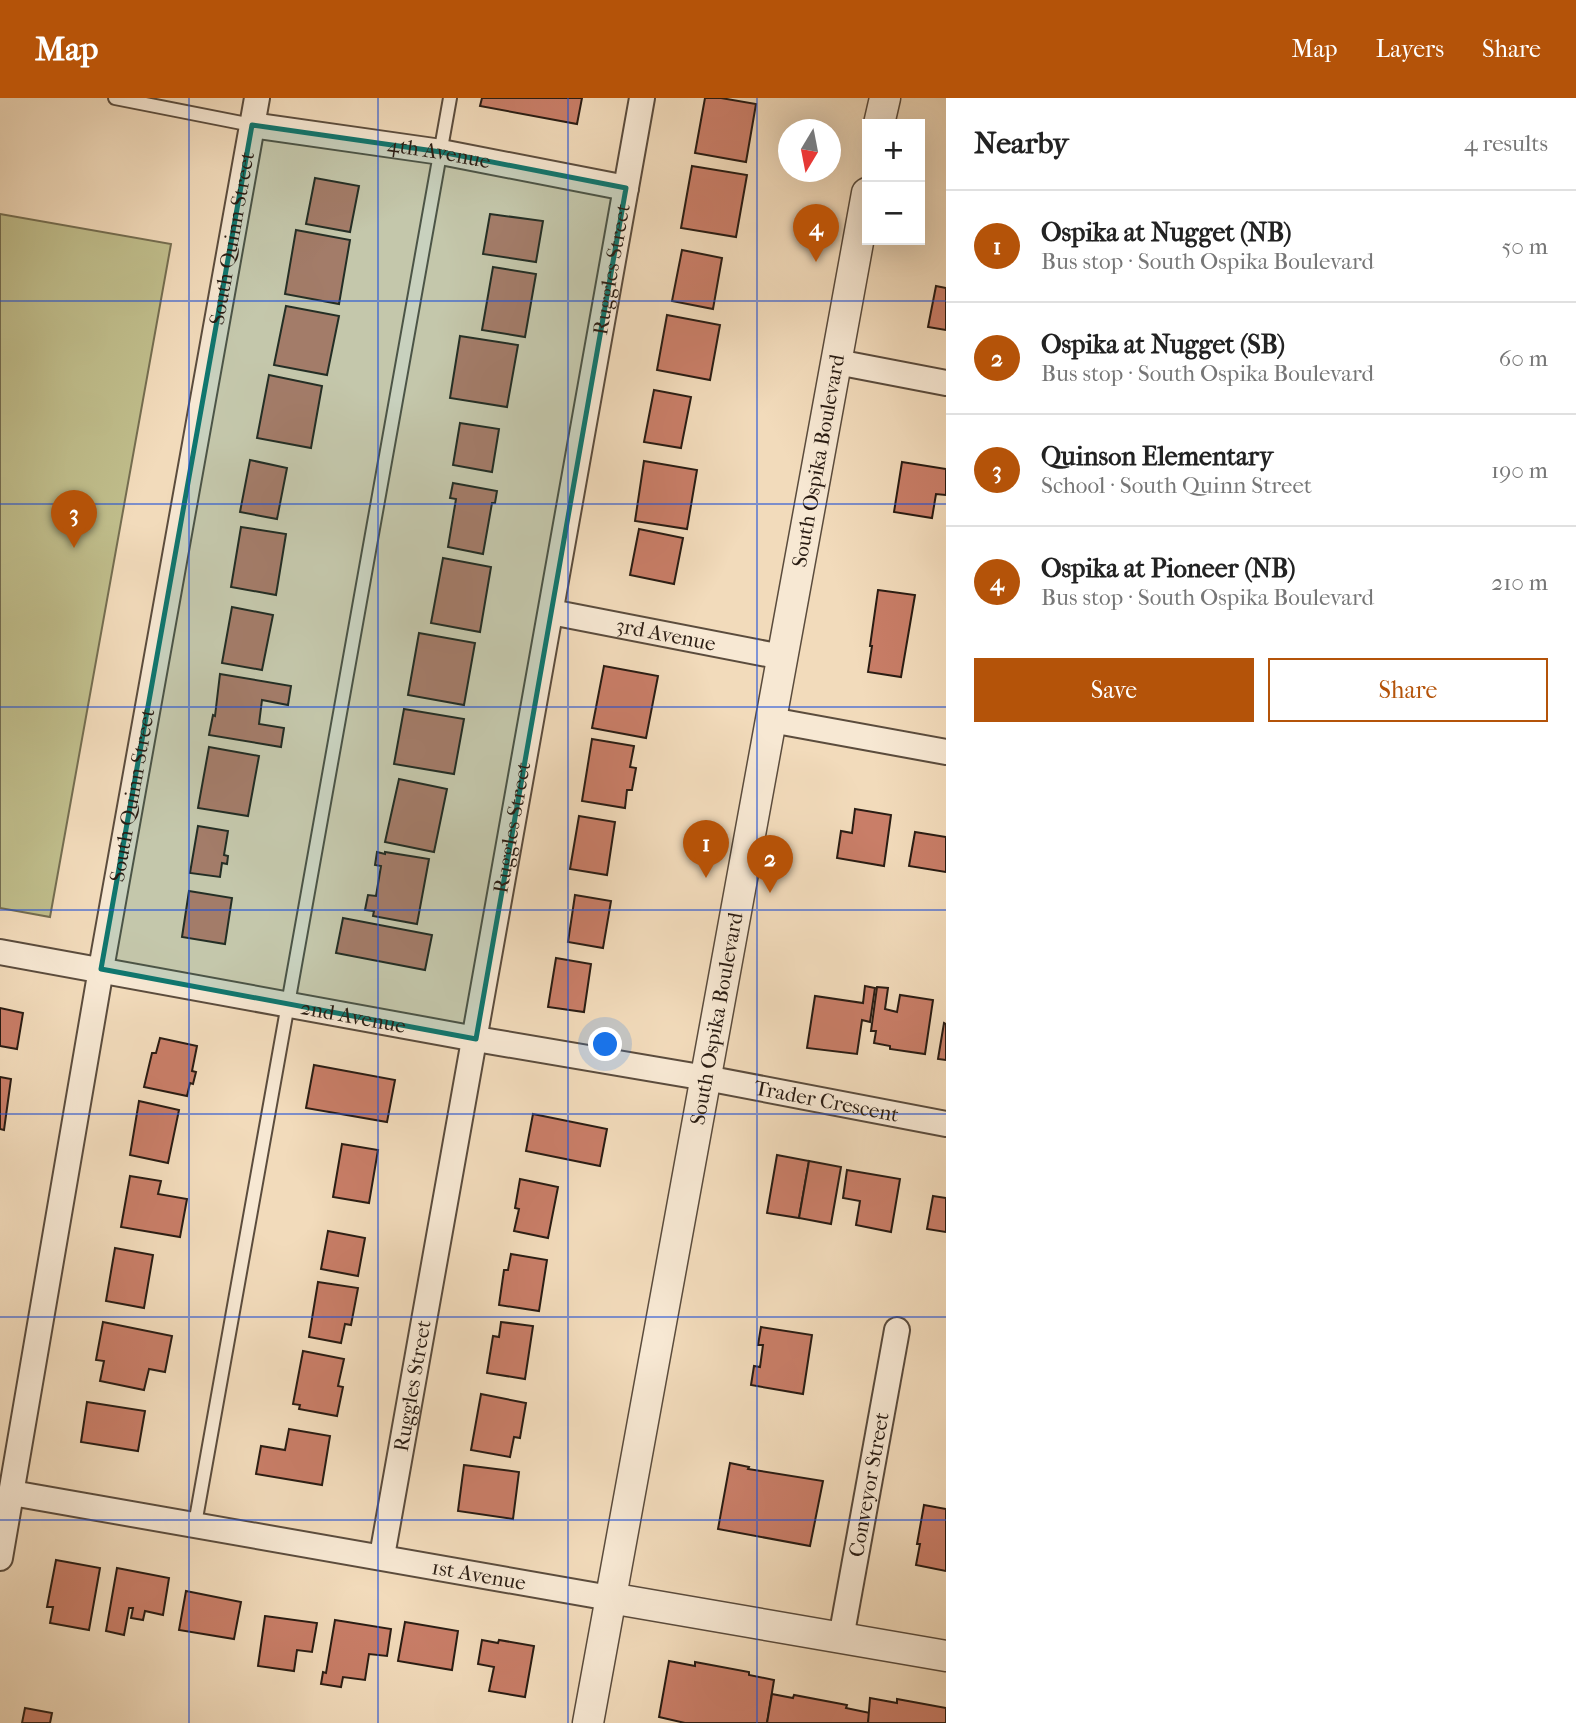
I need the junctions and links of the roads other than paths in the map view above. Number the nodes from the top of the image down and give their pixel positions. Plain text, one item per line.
1 (115, 98) edge
2 (257, 98) edge
3 (450, 98) edge
4 (642, 98) edge
5 (884, 98) edge
6 (880, 119) edge
7 (252, 125) junction
8 (441, 152) junction
9 (626, 188) junction
10 (862, 221) edge
11 (837, 362) junction
12 (946, 383) edge
13 (551, 612) junction
14 (782, 657) junction
15 (771, 720) junction
16 (946, 752) edge
17 (0, 952) edge
18 (100, 969) junction
19 (288, 1004) junction
20 (476, 1039) junction
21 (706, 1078) junction
22 (946, 1124) edge
23 (897, 1330) dead end
24 (12, 1493) junction
25 (195, 1524) junction
26 (382, 1556) junction
27 (0, 1558) edge
28 (610, 1598) junction
29 (841, 1638) junction
30 (946, 1656) edge
31 (588, 1723) edge

1 - 7 lane
2 - 7 street, South Quinn Street
3 - 8 lane
4 - 9 street, Ruggles Street
5 - 6 street
7 - 8 street, 4th Avenue
7 - 18 street, South Quinn Street
8 - 9 street, 4th Avenue
8 - 19 lane
9 - 13 street, Ruggles Street
10 - 11 street, South Ospika Boulevard
11 - 12 street
11 - 14 street, South Ospika Boulevard
13 - 14 street, 3rd Avenue
13 - 20 street, Ruggles Street
14 - 15 street, South Ospika Boulevard
15 - 16 street
15 - 21 street, South Ospika Boulevard
17 - 18 street, 2nd Avenue
18 - 19 street, 2nd Avenue
18 - 24 street, South Quinn Street
19 - 20 street, 2nd Avenue
19 - 25 lane
20 - 21 street, 2nd Avenue
20 - 26 street, Ruggles Street
21 - 22 street, Trader Crescent
21 - 28 street, South Ospika Boulevard
23 - 29 street, Conveyor Street
24 - 25 street, 1st Avenue
24 - 27 street, South Quinn Street
25 - 26 street, 1st Avenue
26 - 28 street, 1st Avenue
28 - 29 street, 1st Avenue
28 - 31 street, South Ospika Boulevard
29 - 30 street, 1st Avenue

